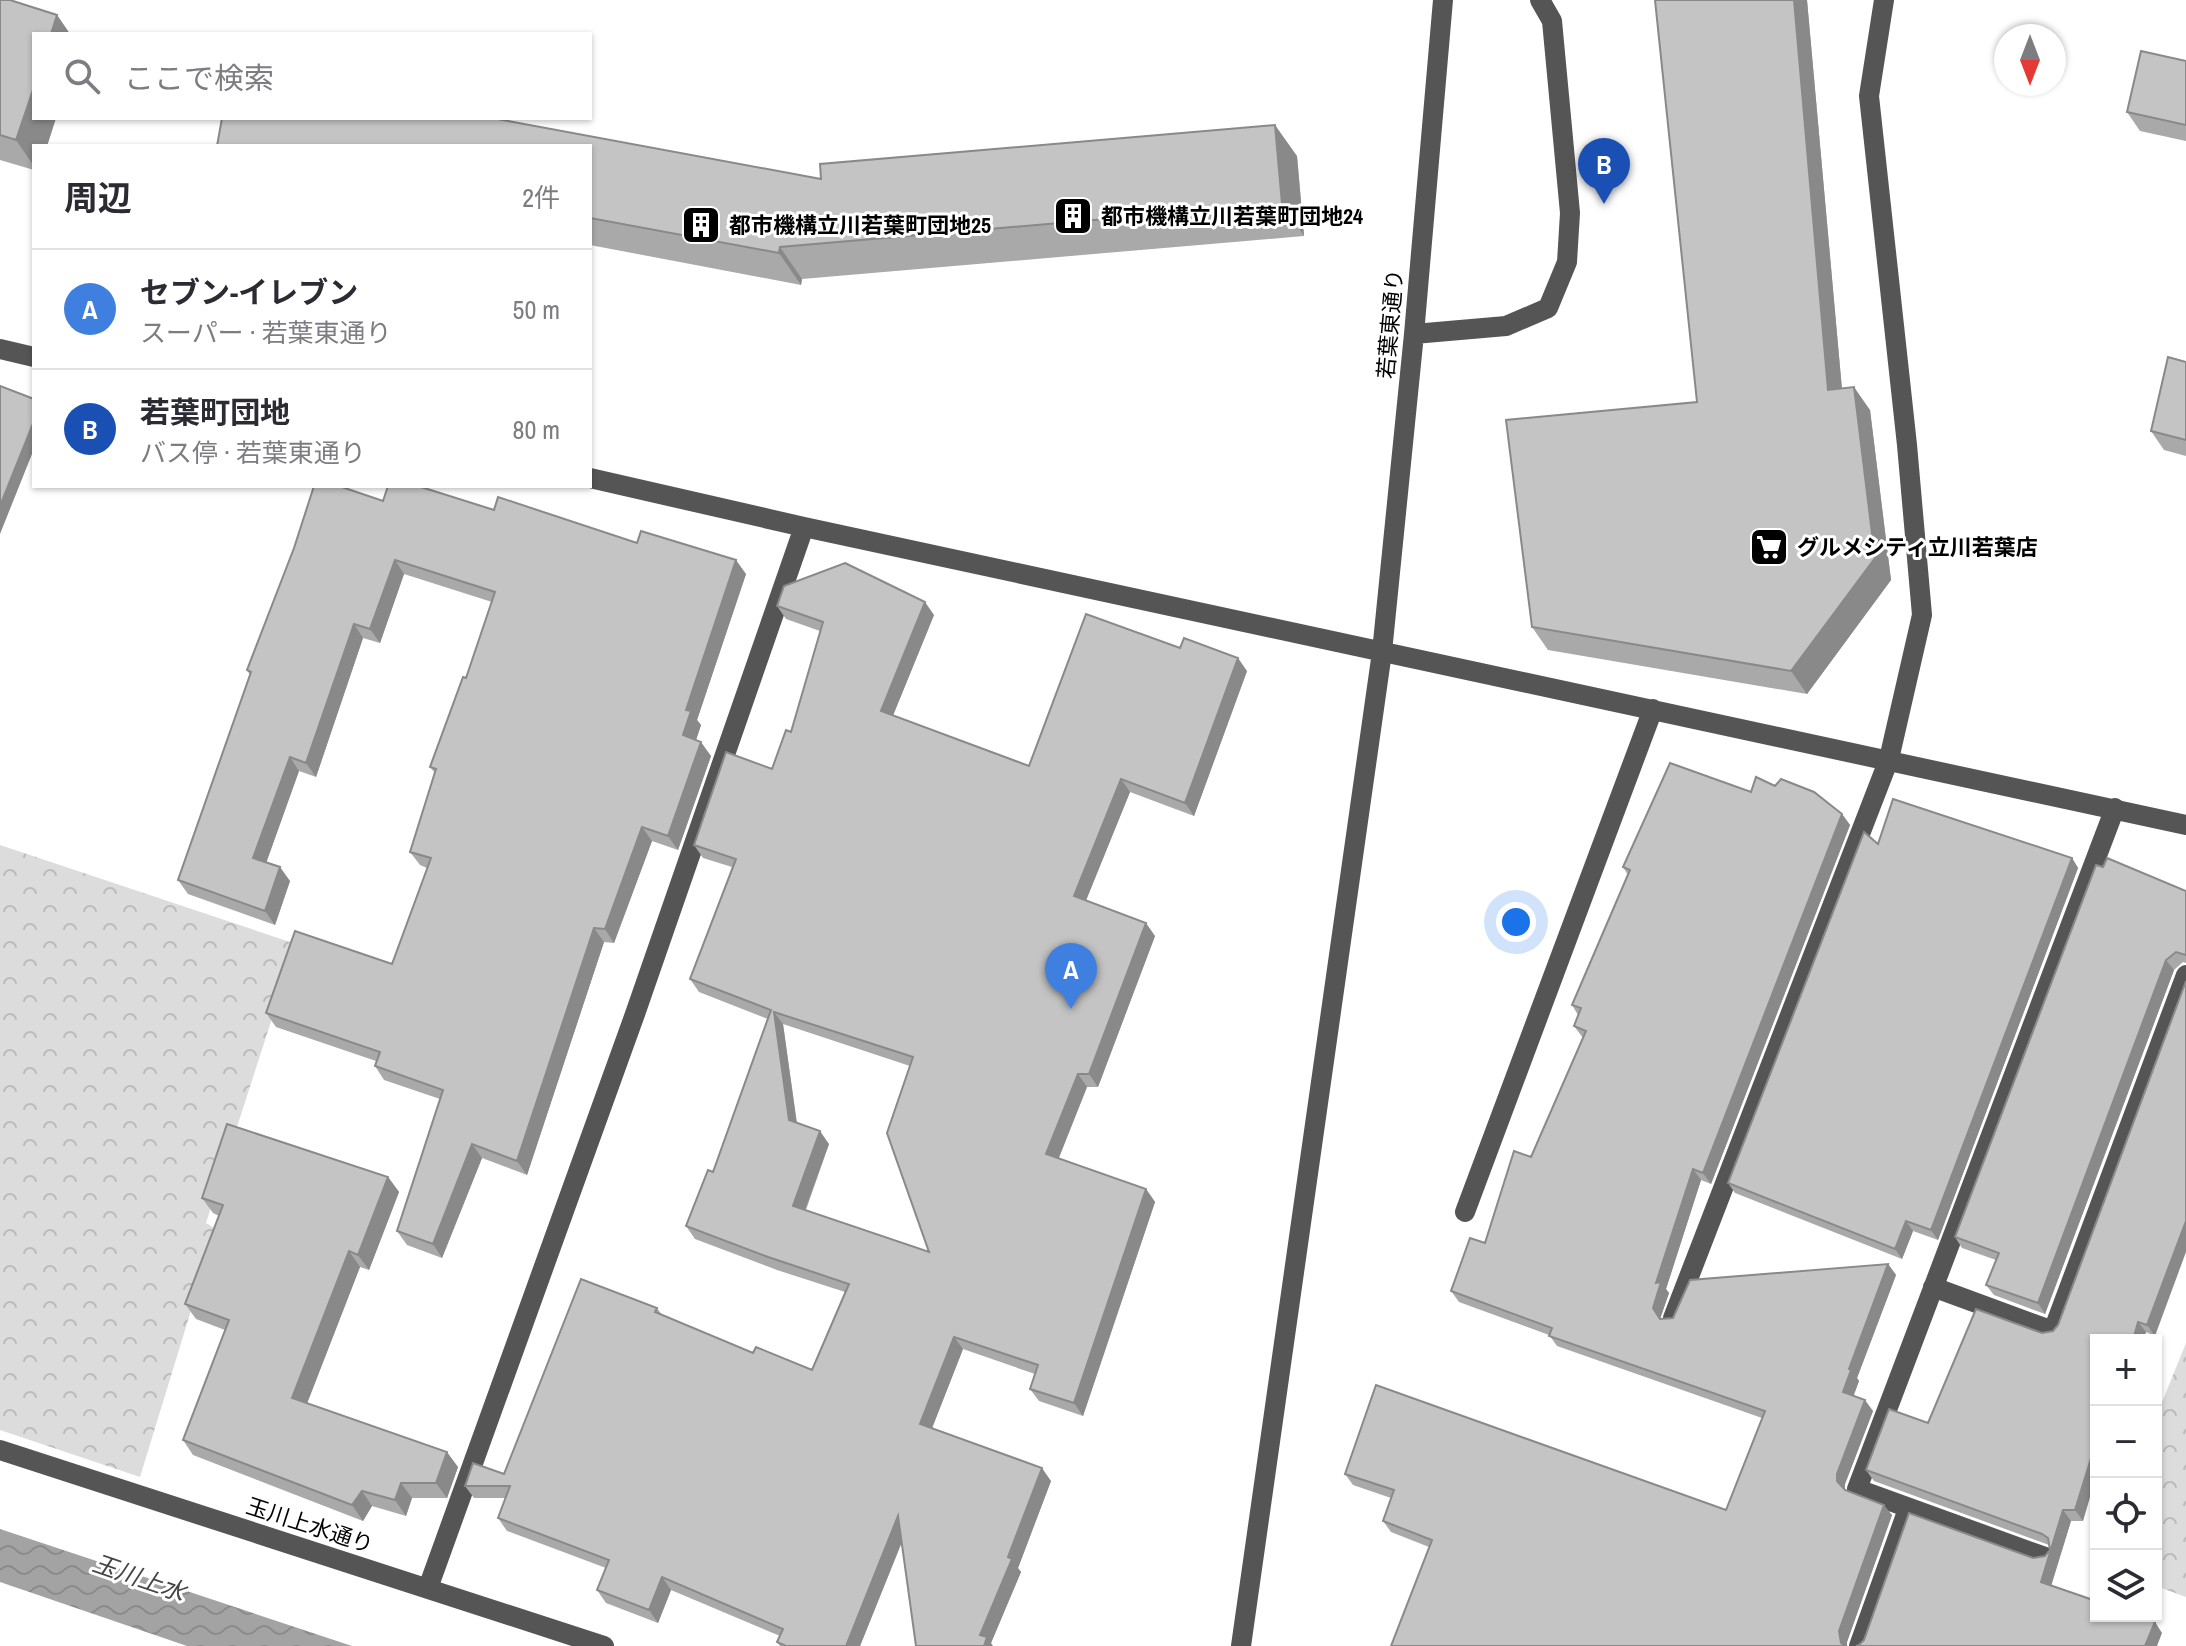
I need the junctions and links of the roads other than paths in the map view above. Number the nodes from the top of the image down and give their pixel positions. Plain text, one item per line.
1 (1443, 0) edge
2 (1540, 0) edge
3 (1884, 0) edge
4 (1414, 334) junction
5 (0, 349) edge
6 (32, 357) edge
7 (592, 478) edge
8 (804, 527) junction
9 (1382, 652) junction
10 (1653, 709) junction
11 (1889, 759) junction
12 (2115, 808) junction
13 (2186, 825) edge
14 (2186, 975) edge
15 (1465, 1212) dead end
16 (1933, 1287) junction
17 (1673, 1318) edge
18 (0, 1450) edge
19 (1908, 1509) junction
20 (2045, 1557) edge
21 (428, 1588) junction
22 (604, 1646) edge
23 (1241, 1646) edge
24 (1859, 1646) edge

1 - 4 street, 若葉東通り
2 - 4 street
3 - 11 street
4 - 9 street, 若葉東通り
5 - 6 street
7 - 8 street
8 - 9 street
8 - 21 street
9 - 10 street
9 - 23 street, 若葉東通り
10 - 11 street
10 - 15 street
11 - 12 street
11 - 17 street
12 - 13 street
12 - 16 street
14 - 16 street
16 - 19 street
18 - 21 street, 玉川上水通り
19 - 20 street
19 - 24 street
21 - 22 street, 玉川上水通り

